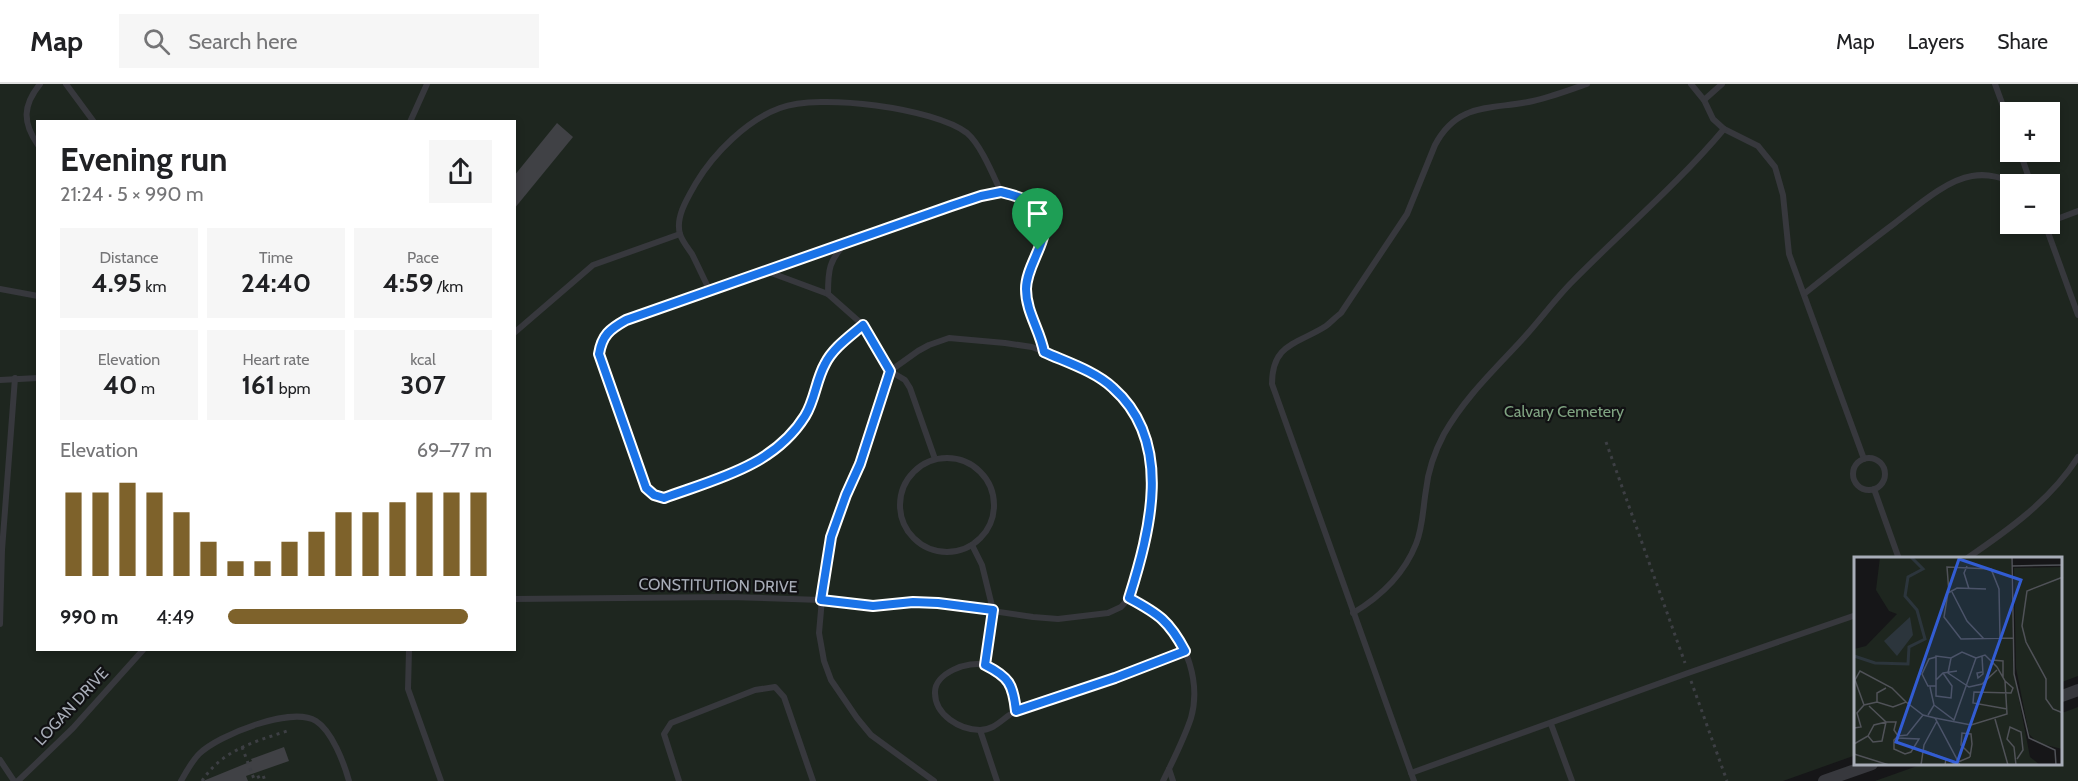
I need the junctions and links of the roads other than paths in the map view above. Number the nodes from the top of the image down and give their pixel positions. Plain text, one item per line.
1 (40, 84) edge
2 (65, 84) edge
3 (427, 84) edge
4 (1587, 84) edge
5 (1691, 84) edge
6 (1722, 84) edge
7 (1995, 84) edge
8 (1704, 100) junction
9 (2002, 102) edge
10 (92, 120) edge
11 (411, 120) edge
12 (1724, 129) junction
13 (36, 140) edge
14 (2000, 178) edge
15 (1001, 192) junction
16 (2078, 211) edge
17 (2060, 218) edge
18 (680, 234) junction
19 (2051, 234) edge
20 (846, 242) junction
21 (766, 271) junction
22 (0, 289) edge
23 (710, 291) junction
24 (828, 294) junction
25 (1804, 294) junction
26 (36, 296) edge
27 (2078, 315) edge
28 (863, 325) junction
29 (516, 331) edge
30 (1044, 352) junction
31 (890, 371) junction
32 (15, 378) junction
33 (36, 378) edge
34 (0, 380) edge
35 (2078, 457) edge
36 (936, 459) junction
37 (1864, 459) junction
38 (1874, 489) junction
39 (972, 545) junction
40 (1898, 557) edge
41 (1969, 557) edge
42 (1129, 598) junction
43 (516, 599) edge
44 (821, 600) junction
45 (993, 610) junction
46 (1353, 613) junction
47 (1854, 616) edge
48 (0, 624) edge
49 (142, 651) edge
50 (409, 651) edge
51 (1185, 651) junction
52 (985, 665) junction
53 (2078, 690) edge
54 (2063, 695) edge
55 (1016, 711) junction
56 (1551, 724) junction
57 (980, 730) junction
58 (0, 760) edge
59 (1869, 766) edge
60 (1169, 769) junction
61 (1411, 773) junction
62 (16, 781) edge
63 (181, 781) edge
64 (349, 781) edge
65 (441, 781) edge
66 (679, 781) edge
67 (813, 781) edge
68 (934, 781) edge
69 (997, 781) edge
70 (1163, 781) edge
71 (1173, 781) edge
72 (1414, 781) edge
73 (1572, 781) edge
74 (1824, 781) edge

1 - 13 lane
2 - 10 lane
3 - 11 lane
4 - 46 lane
5 - 8 lane
6 - 8 lane
7 - 9 lane
8 - 12 lane
12 - 25 lane
12 - 46 lane
14 - 25 lane
15 - 18 lane
15 - 20 lane
15 - 30 lane
16 - 17 lane
18 - 23 lane
18 - 29 lane
19 - 27 lane
20 - 21 lane
20 - 24 lane
21 - 23 lane
21 - 24 lane
22 - 26 lane
23 - 28 lane
24 - 28 lane
25 - 37 lane
28 - 31 lane
30 - 31 lane
30 - 42 lane
31 - 36 lane
31 - 44 lane
32 - 33 lane
32 - 34 lane
32 - 48 lane
35 - 41 lane
36 - 39 lane
36 - 39 lane
37 - 38 lane
37 - 38 lane
38 - 40 lane
39 - 45 lane
42 - 45 lane, CONSTITUTION DRIVE
42 - 51 lane
43 - 44 lane, CONSTITUTION DRIVE
44 - 45 lane, CONSTITUTION DRIVE
44 - 68 lane
45 - 52 lane
46 - 61 lane
47 - 56 lane
49 - 62 lane, LOGAN DRIVE
50 - 65 lane
51 - 55 lane
51 - 60 lane
52 - 55 lane
52 - 57 lane
53 - 54 street
55 - 57 lane
56 - 61 lane
56 - 73 lane
57 - 69 lane
58 - 62 lane
59 - 74 street
60 - 70 lane
60 - 71 lane
61 - 72 lane
63 - 64 lane
66 - 67 lane

